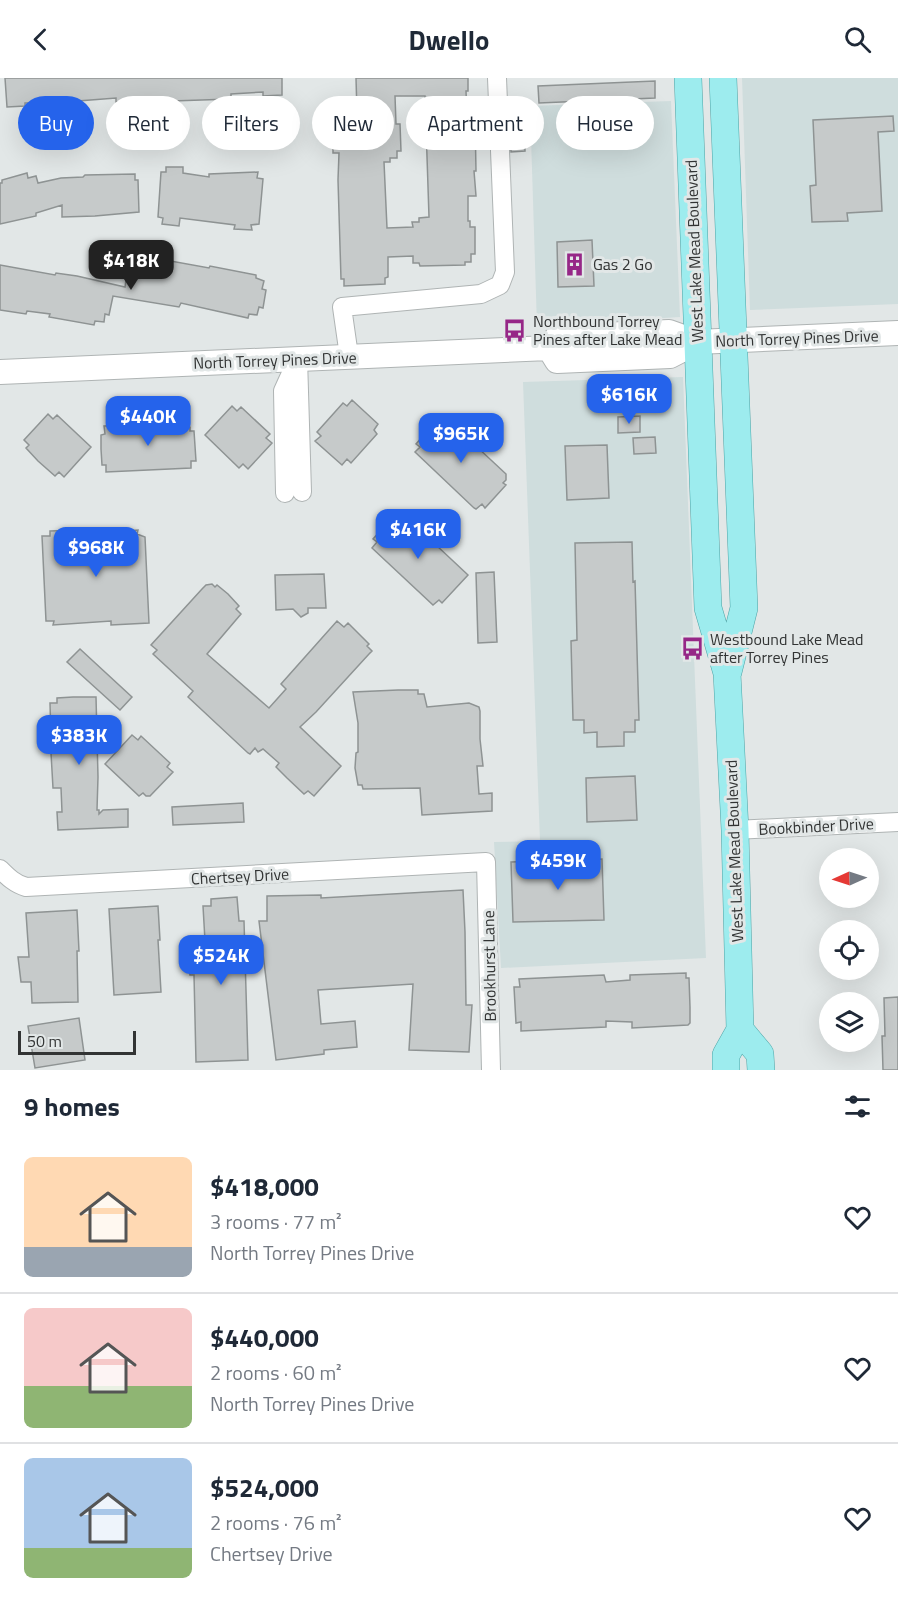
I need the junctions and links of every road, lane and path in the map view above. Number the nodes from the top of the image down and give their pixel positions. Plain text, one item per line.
1 (497, 78) edge
2 (688, 78) edge
3 (723, 78) edge
4 (898, 333) edge
5 (734, 340) junction
6 (696, 342) junction
7 (349, 356) junction
8 (298, 358) junction
9 (0, 372) edge
10 (293, 493) dead end
11 (727, 673) junction
12 (898, 822) edge
13 (735, 830) junction
14 (486, 862) joint
15 (0, 868) edge
16 (740, 1030) junction
17 (491, 1070) edge
18 (726, 1070) edge
19 (761, 1070) edge

1 - 7 street
2 - 6 main road, West Lake Mead Boulevard
3 - 5 main road, West Lake Mead Boulevard
4 - 5 main road, North Torrey Pines Drive
5 - 6 main road, North Torrey Pines Drive
5 - 11 main road, West Lake Mead Boulevard
6 - 7 main road, North Torrey Pines Drive
6 - 11 main road, West Lake Mead Boulevard
7 - 8 main road, North Torrey Pines Drive
8 - 9 main road, North Torrey Pines Drive
8 - 10 street
11 - 13 main road, West Lake Mead Boulevard
12 - 13 street, Bookbinder Drive
13 - 16 main road, West Lake Mead Boulevard
14 - 15 street, Chertsey Drive
14 - 17 street, Brookhurst Lane
16 - 18 main road, West Lake Mead Boulevard
16 - 19 main road

